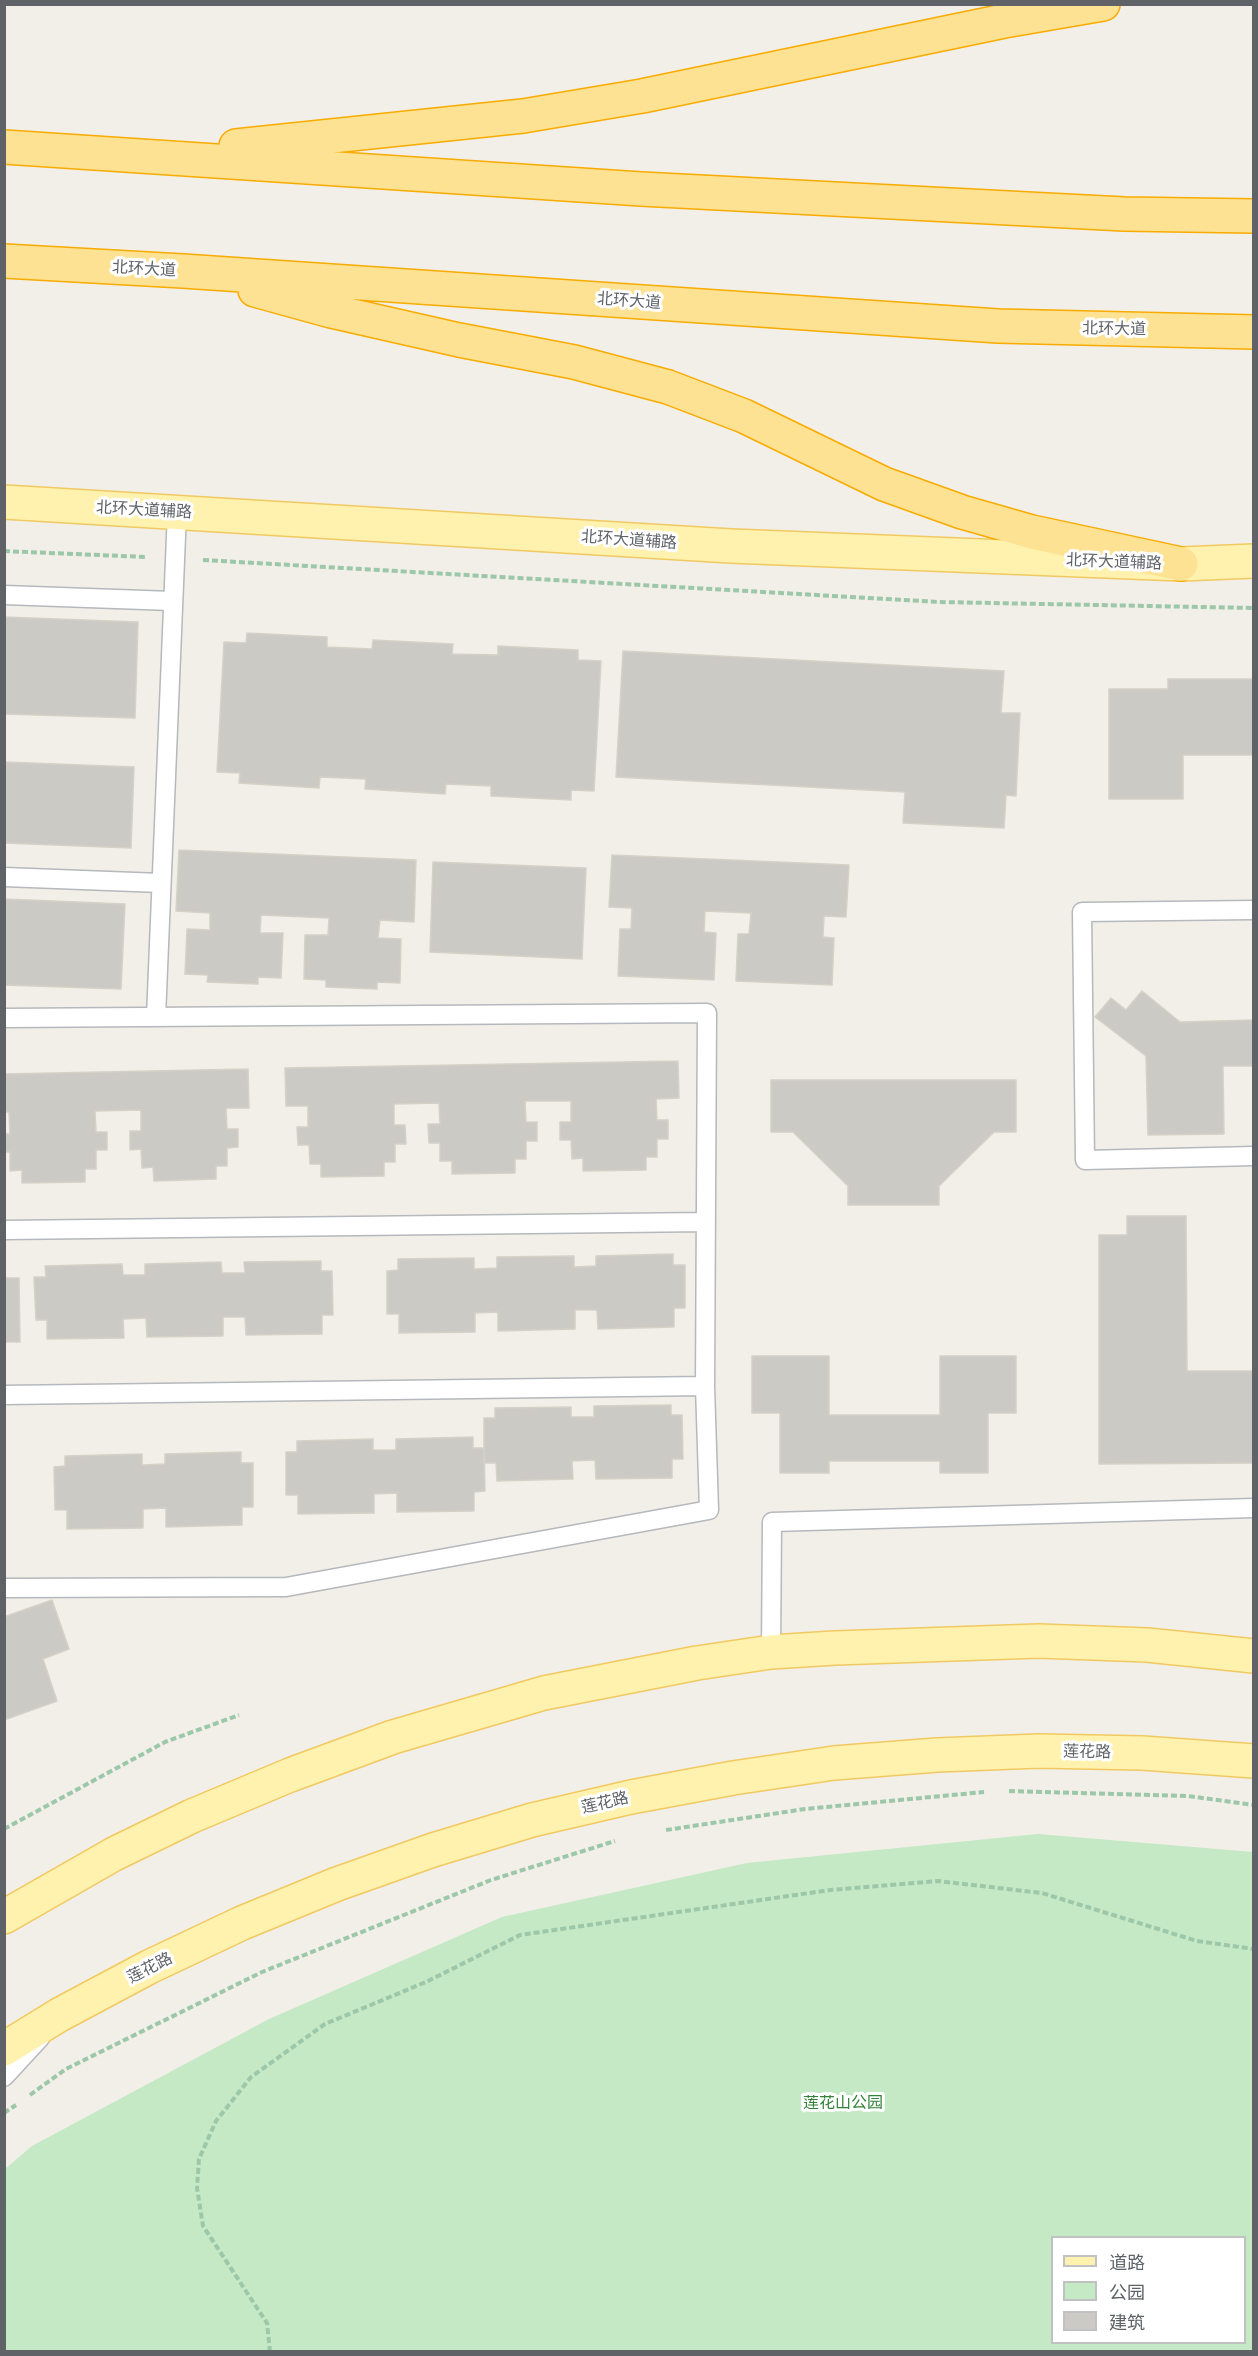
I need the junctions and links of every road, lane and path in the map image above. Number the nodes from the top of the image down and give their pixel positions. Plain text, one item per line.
1 (1103, 4) edge
2 (4, 147) edge
3 (147, 155) junction
4 (1254, 216) edge
5 (4, 261) edge
6 (183, 271) junction
7 (1254, 332) edge
8 (4, 501) edge
9 (177, 512) junction
10 (4, 551) edge
11 (174, 559) junction
12 (1254, 561) edge
13 (1181, 564) junction
14 (4, 595) edge
15 (172, 601) junction
16 (1254, 608) edge
17 (4, 877) edge
18 (161, 883) junction
19 (1254, 910) edge
20 (156, 1017) junction
21 (4, 1018) edge
22 (1254, 1156) edge
23 (706, 1222) junction
24 (4, 1230) edge
25 (705, 1386) junction
26 (4, 1395) edge
27 (1254, 1508) edge
28 (4, 1588) edge
29 (771, 1653) junction
30 (1254, 1656) edge
31 (239, 1715) dead end
32 (1254, 1761) edge
33 (998, 1791) dead end
34 (986, 1792) dead end
35 (1254, 1805) edge
36 (4, 1829) edge
37 (666, 1830) dead end
38 (620, 1839) dead end
39 (42, 1894) junction
40 (4, 1901) edge
41 (4, 1917) edge
42 (1254, 1949) edge
43 (60, 2015) junction
44 (4, 2049) edge
45 (4, 2076) edge
46 (4, 2113) edge
47 (270, 2352) edge

1 - 3 highway
2 - 3 highway
3 - 4 highway
5 - 6 highway, 北环大道
6 - 7 highway, 北环大道
6 - 13 highway
8 - 9 main road, 北环大道辅路
9 - 11 lane
9 - 13 main road, 北环大道辅路
10 - 11 path
11 - 15 lane
11 - 16 path
12 - 13 main road, 北环大道辅路
14 - 15 lane
15 - 18 lane
17 - 18 lane
18 - 20 lane
19 - 22 lane
20 - 21 lane
20 - 23 lane
23 - 24 lane
23 - 25 lane
25 - 26 lane
25 - 28 lane
27 - 29 lane
29 - 30 main road
29 - 39 main road
31 - 36 path
32 - 43 main road, 莲花路
33 - 35 path
34 - 37 path
38 - 46 path
39 - 40 main road
39 - 41 main road
42 - 47 path
43 - 44 main road, 莲花路
43 - 45 lane

